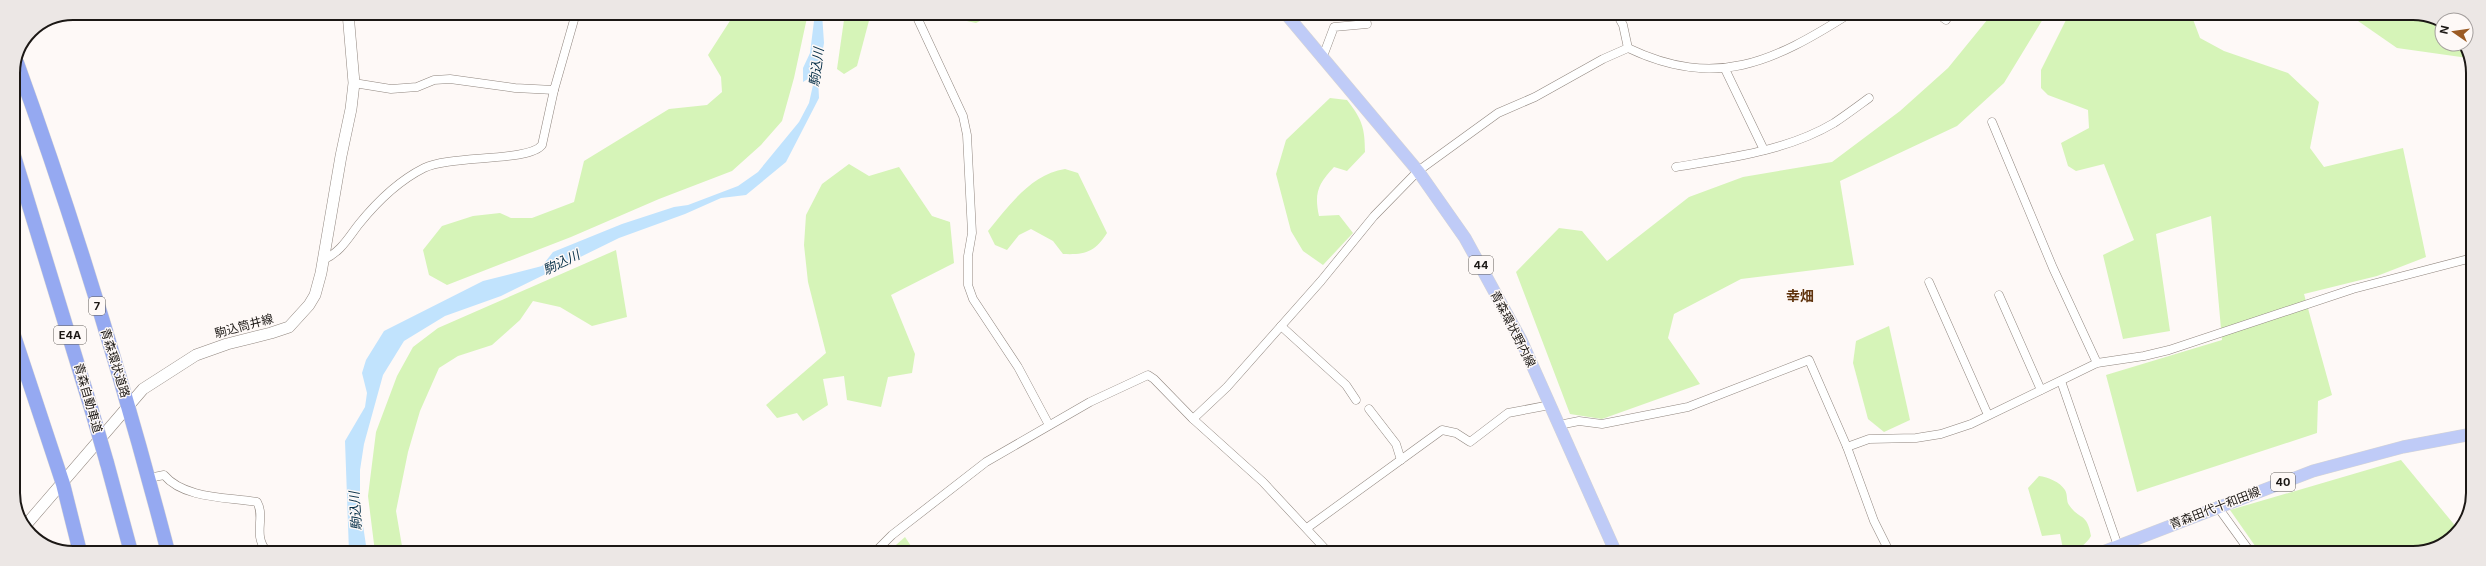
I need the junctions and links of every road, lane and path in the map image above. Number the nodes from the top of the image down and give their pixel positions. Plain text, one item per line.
1 (349, 20) edge
2 (574, 20) edge
3 (919, 20) edge
4 (1291, 20) edge
5 (1366, 20) edge
6 (1620, 20) edge
7 (1839, 20) edge
8 (1628, 48) junction
9 (1322, 59) junction
10 (1725, 69) junction
11 (20, 72) edge
12 (354, 83) junction
13 (554, 90) junction
14 (1869, 98) dead end
15 (1992, 122) dead end
16 (1764, 150) junction
17 (1676, 167) dead end
18 (1418, 171) junction
19 (20, 175) edge
20 (323, 260) junction
21 (2466, 260) edge
22 (1929, 282) dead end
23 (1999, 295) dead end
24 (1281, 326) junction
25 (20, 354) edge
26 (2097, 362) junction
27 (2061, 380) junction
28 (2041, 390) junction
29 (1356, 400) dead end
30 (1550, 405) junction
31 (128, 406) junction
32 (1369, 409) dead end
33 (1988, 415) junction
34 (1193, 419) junction
35 (1049, 425) junction
36 (1559, 425) junction
37 (2466, 435) edge
38 (1846, 447) junction
39 (1401, 460) junction
40 (149, 478) junction
41 (63, 484) junction
42 (2217, 506) junction
43 (29, 522) edge
44 (1307, 528) junction
45 (78, 546) edge
46 (128, 546) edge
47 (166, 546) edge
48 (262, 546) edge
49 (882, 546) edge
50 (1323, 546) edge
51 (1613, 546) edge
52 (1886, 546) edge
53 (2118, 546) joint
54 (2246, 546) edge

1 - 12 main road, 駒込筒井線
2 - 13 street
3 - 35 street
4 - 9 main road, 青森環状野内線 / 44
5 - 9 street
6 - 8 street
7 - 10 street
8 - 10 street
8 - 18 street
9 - 18 main road, 青森環状野内線 / 44
10 - 16 street
11 - 31 highway, 青森環状道路 / 7
12 - 13 street
12 - 20 main road, 駒込筒井線
13 - 20 street
14 - 16 street
15 - 26 street
16 - 17 street
18 - 24 street
18 - 30 main road, 青森環状野内線 / 44
19 - 46 highway, 青森自動車道 / E4A, bridge
20 - 31 main road, 駒込筒井線
21 - 26 street
22 - 33 street
23 - 28 street
24 - 29 street
24 - 34 street
25 - 41 highway
26 - 27 street
27 - 28 street
27 - 53 street
28 - 33 street
30 - 36 main road, 青森環状野内線 / 44
30 - 39 street
31 - 40 highway, 青森環状道路 / 7
31 - 41 main road, 駒込筒井線
32 - 39 street
33 - 38 street
34 - 35 street
34 - 44 street
35 - 49 street
36 - 38 street
36 - 51 main road, 青森環状野内線 / 44
37 - 42 main road, 青森田代十和田線 / 40
38 - 52 street
39 - 44 street
40 - 47 highway, 青森環状道路 / 7
40 - 48 street
41 - 43 main road, 駒込筒井線
41 - 45 highway
42 - 53 main road, 青森田代十和田線 / 40
42 - 54 street
44 - 50 street

